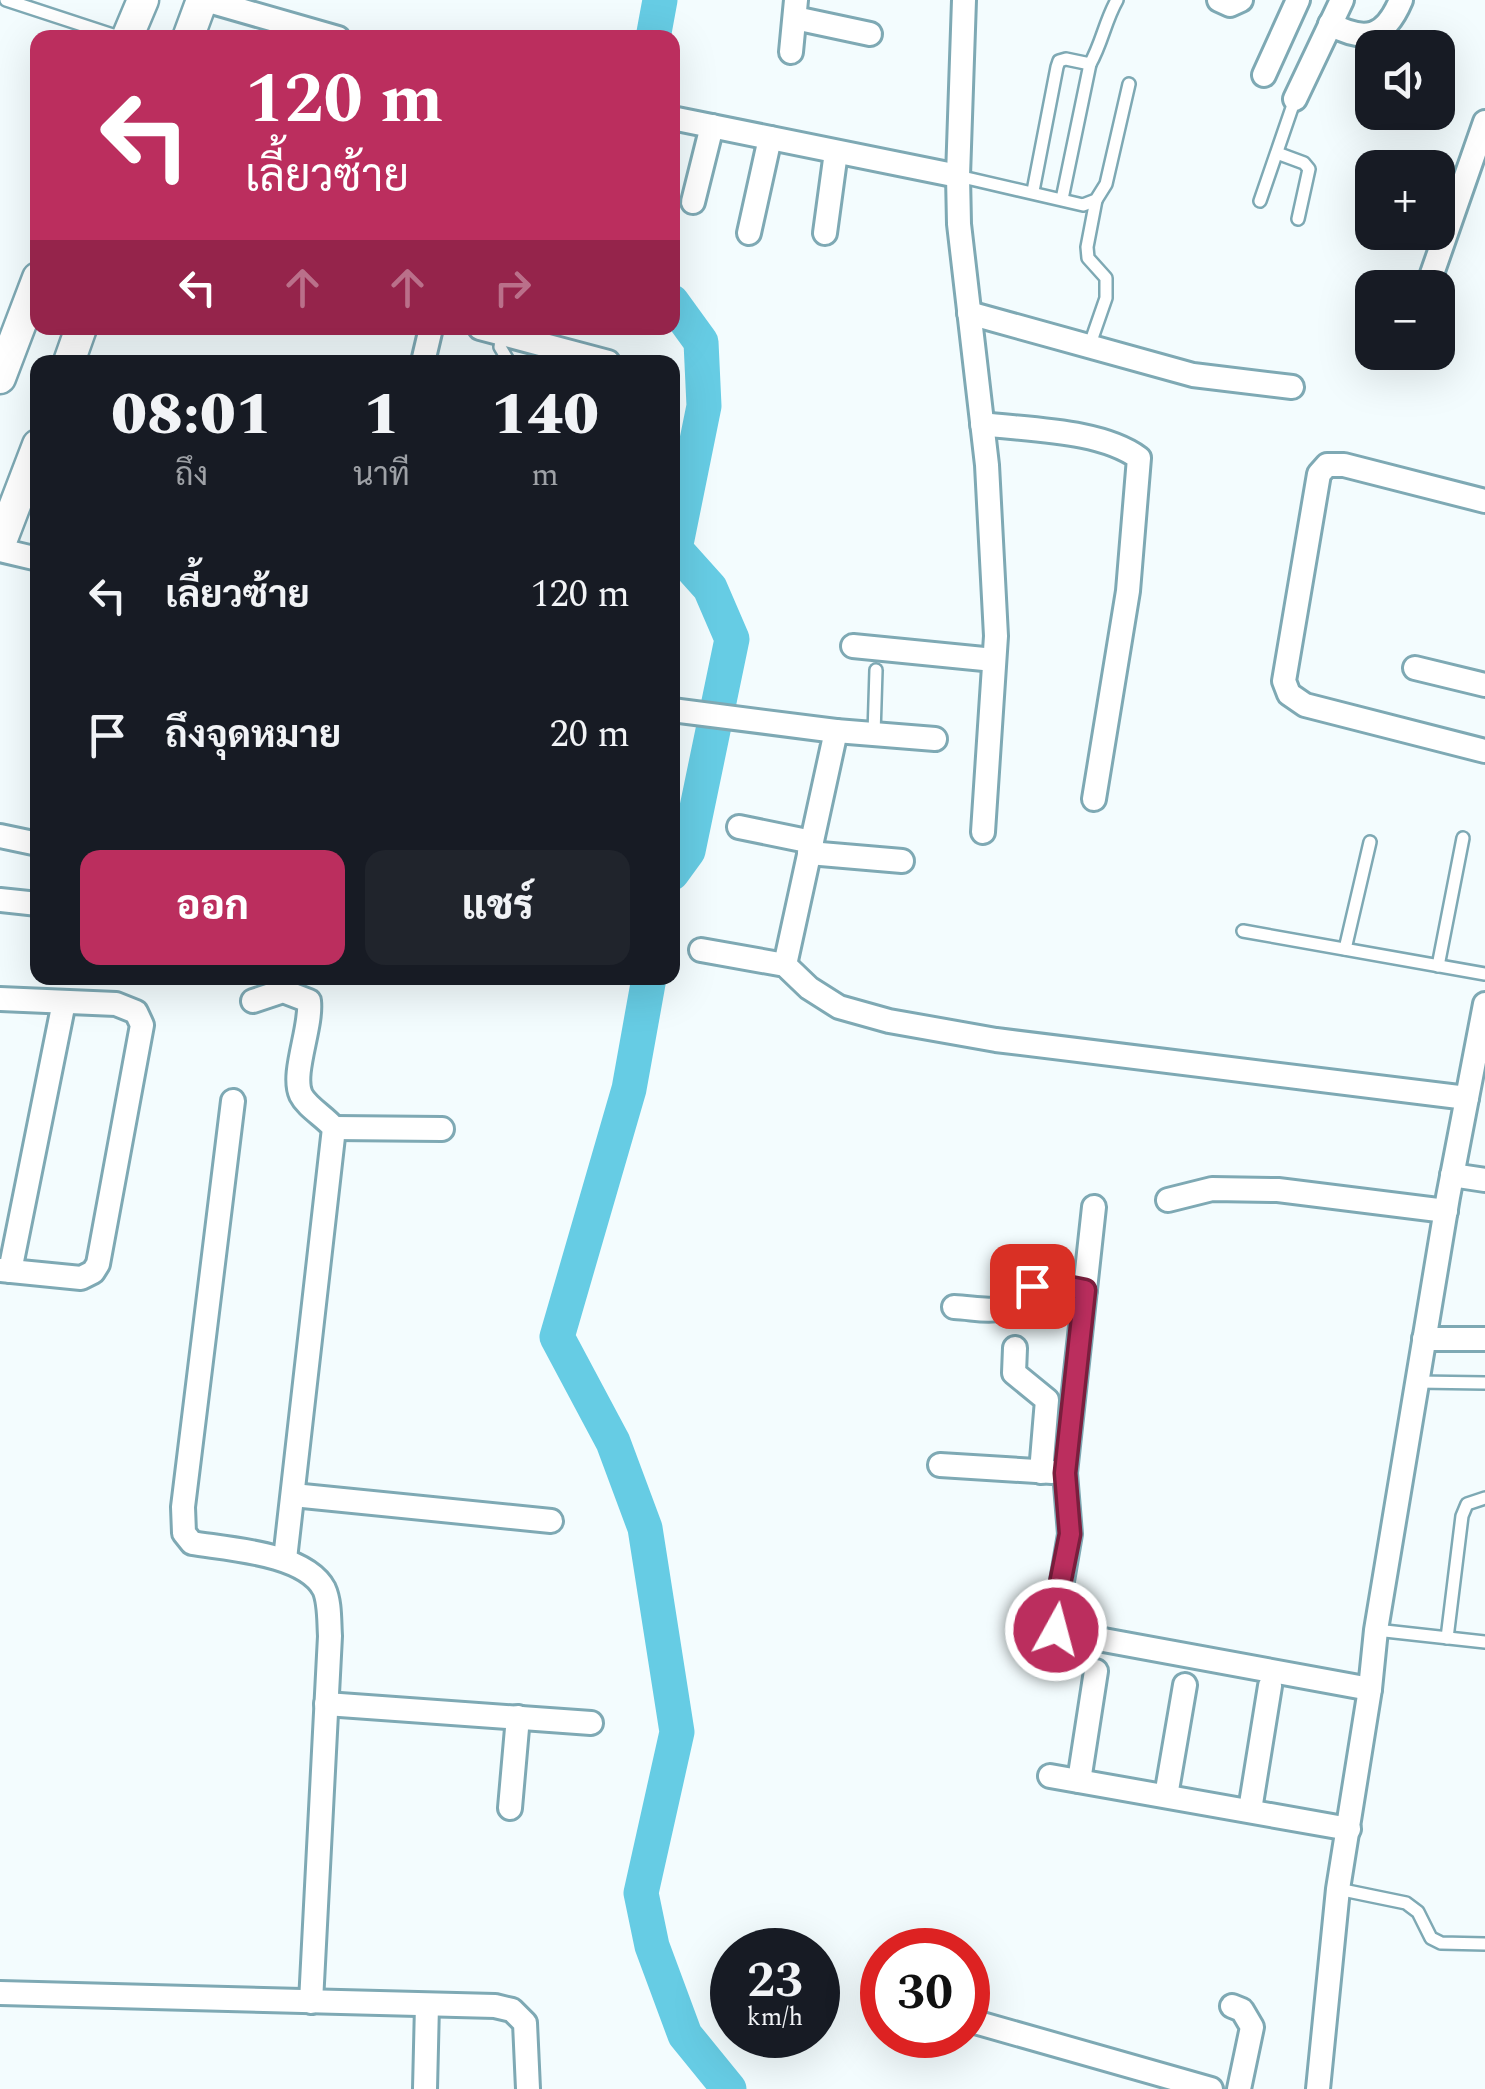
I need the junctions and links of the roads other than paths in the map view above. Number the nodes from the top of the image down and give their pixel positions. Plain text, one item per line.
1 (6, 0) edge
2 (143, 0) edge
3 (204, 0) edge
4 (964, 0) edge
5 (1118, 0) edge
6 (1220, 0) edge
7 (1241, 0) edge
8 (1298, 0) edge
9 (1340, 0) edge
10 (1402, 0) edge
11 (796, 9) edge
12 (1330, 24) junction
13 (100, 30) edge
14 (129, 30) edge
15 (191, 30) edge
16 (310, 30) edge
17 (870, 34) dead end
18 (791, 52) dead end
19 (1090, 64) junction
20 (1264, 75) dead end
21 (1129, 84) dead end
22 (1295, 99) joint
23 (680, 120) edge
24 (1485, 122) edge
25 (712, 126) junction
26 (770, 138) junction
27 (836, 152) junction
28 (1277, 153) junction
29 (958, 176) junction
30 (1033, 191) junction
31 (1062, 199) junction
32 (1096, 200) junction
33 (1260, 201) dead end
34 (693, 202) dead end
35 (1298, 219) dead end
36 (749, 233) dead end
37 (826, 234) dead end
38 (1434, 270) edge
39 (30, 299) edge
40 (970, 312) junction
41 (546, 336) edge
42 (1089, 348) junction
43 (591, 355) edge
44 (0, 378) edge
45 (1292, 387) dead end
46 (982, 424) junction
47 (30, 466) edge
48 (1485, 500) edge
49 (0, 547) edge
50 (30, 556) edge
51 (853, 646) dead end
52 (994, 660) junction
53 (1415, 668) dead end
54 (876, 670) dead end
55 (1485, 685) edge
56 (680, 711) edge
57 (836, 731) junction
58 (874, 734) junction
59 (935, 739) dead end
60 (1485, 751) edge
61 (1094, 799) dead end
62 (739, 827) dead end
63 (984, 832) dead end
64 (0, 836) edge
65 (1463, 838) dead end
66 (30, 842) edge
67 (1370, 842) dead end
68 (810, 847) junction
69 (902, 861) dead end
70 (0, 900) edge
71 (30, 903) edge
72 (1243, 931) dead end
73 (1345, 949) junction
74 (700, 950) dead end
75 (785, 965) junction
76 (1438, 966) junction
77 (1485, 974) edge
78 (0, 999) edge
79 (64, 1002) junction
80 (252, 1002) dead end
81 (1485, 1004) edge
82 (1467, 1098) junction
83 (233, 1102) dead end
84 (334, 1128) junction
85 (442, 1129) dead end
86 (1452, 1175) junction
87 (1485, 1180) edge
88 (1168, 1200) dead end
89 (1094, 1206) dead end
90 (1446, 1210) junction
91 (5, 1270) edge
92 (1085, 1290) junction
93 (954, 1308) dead end
94 (1424, 1339) junction
95 (1485, 1340) edge
96 (1015, 1348) dead end
97 (1417, 1382) junction
98 (1485, 1383) edge
99 (940, 1465) dead end
100 (1040, 1472) junction
101 (1065, 1473) junction
102 (293, 1495) junction
103 (1485, 1498) edge
104 (551, 1521) dead end
105 (286, 1560) junction
106 (1376, 1630) junction
107 (1447, 1638) junction
108 (1485, 1642) edge
109 (1096, 1672) dead end
110 (1184, 1685) dead end
111 (1270, 1686) dead end
112 (1370, 1689) junction
113 (326, 1704) junction
114 (518, 1717) junction
115 (591, 1723) dead end
116 (1050, 1776) dead end
117 (1079, 1781) junction
118 (1166, 1796) junction
119 (510, 1808) dead end
120 (1250, 1810) junction
121 (1349, 1829) junction
122 (1338, 1889) junction
123 (1485, 1944) edge
124 (0, 1993) edge
125 (311, 2002) junction
126 (428, 2006) junction
127 (1232, 2006) dead end
128 (990, 2026) edge
129 (425, 2089) edge
130 (528, 2089) edge
131 (1212, 2089) edge
132 (1239, 2089) edge
133 (1318, 2089) edge

1 - 13 lane
2 - 14 street
3 - 15 street
3 - 16 street
4 - 29 street
5 - 19 lane
6 - 7 street
8 - 20 street
9 - 12 street
10 - 12 street
11 - 17 street
11 - 18 street
12 - 22 street
19 - 30 lane
19 - 31 lane
21 - 32 lane
22 - 28 lane
23 - 25 street
24 - 38 street
25 - 26 street
25 - 34 street
26 - 27 street
26 - 36 street
27 - 29 street
27 - 37 street
28 - 33 lane
28 - 35 lane
29 - 30 lane
29 - 40 street
30 - 31 lane
31 - 32 lane
32 - 42 lane
39 - 44 street
40 - 42 street
40 - 46 street
41 - 43 street
42 - 45 street
46 - 52 street
46 - 61 street
47 - 49 street
48 - 60 street
49 - 50 street
51 - 52 street
52 - 63 street
53 - 55 street
54 - 58 lane
56 - 57 street
57 - 58 street
57 - 68 street
58 - 59 street
62 - 68 street
64 - 66 street
65 - 76 lane
67 - 73 lane
68 - 69 street
68 - 75 street
70 - 71 street
72 - 73 lane
73 - 76 lane
74 - 75 street
75 - 82 street
76 - 77 lane
78 - 79 street
79 - 91 street
79 - 91 street
80 - 84 street
81 - 82 street
82 - 86 street
83 - 105 street
84 - 85 street
84 - 102 street
86 - 87 street
86 - 90 street
88 - 90 street
89 - 92 street
90 - 94 street
92 - 93 street
92 - 101 street
94 - 95 street
94 - 97 street
96 - 100 street
97 - 98 lane
97 - 106 street
99 - 100 street
100 - 101 street
101 - 112 street
102 - 104 street
102 - 105 street
103 - 107 lane
105 - 113 street
106 - 107 lane
106 - 112 street
107 - 108 lane
109 - 117 street
110 - 118 street
111 - 120 street
112 - 121 street
113 - 114 street
113 - 125 street
114 - 115 street
114 - 119 street
116 - 117 street
117 - 118 street
118 - 120 street
120 - 121 street
121 - 122 street
122 - 123 lane
122 - 133 street
124 - 125 street
125 - 126 street
126 - 129 street
126 - 130 street
127 - 132 street
128 - 131 street

